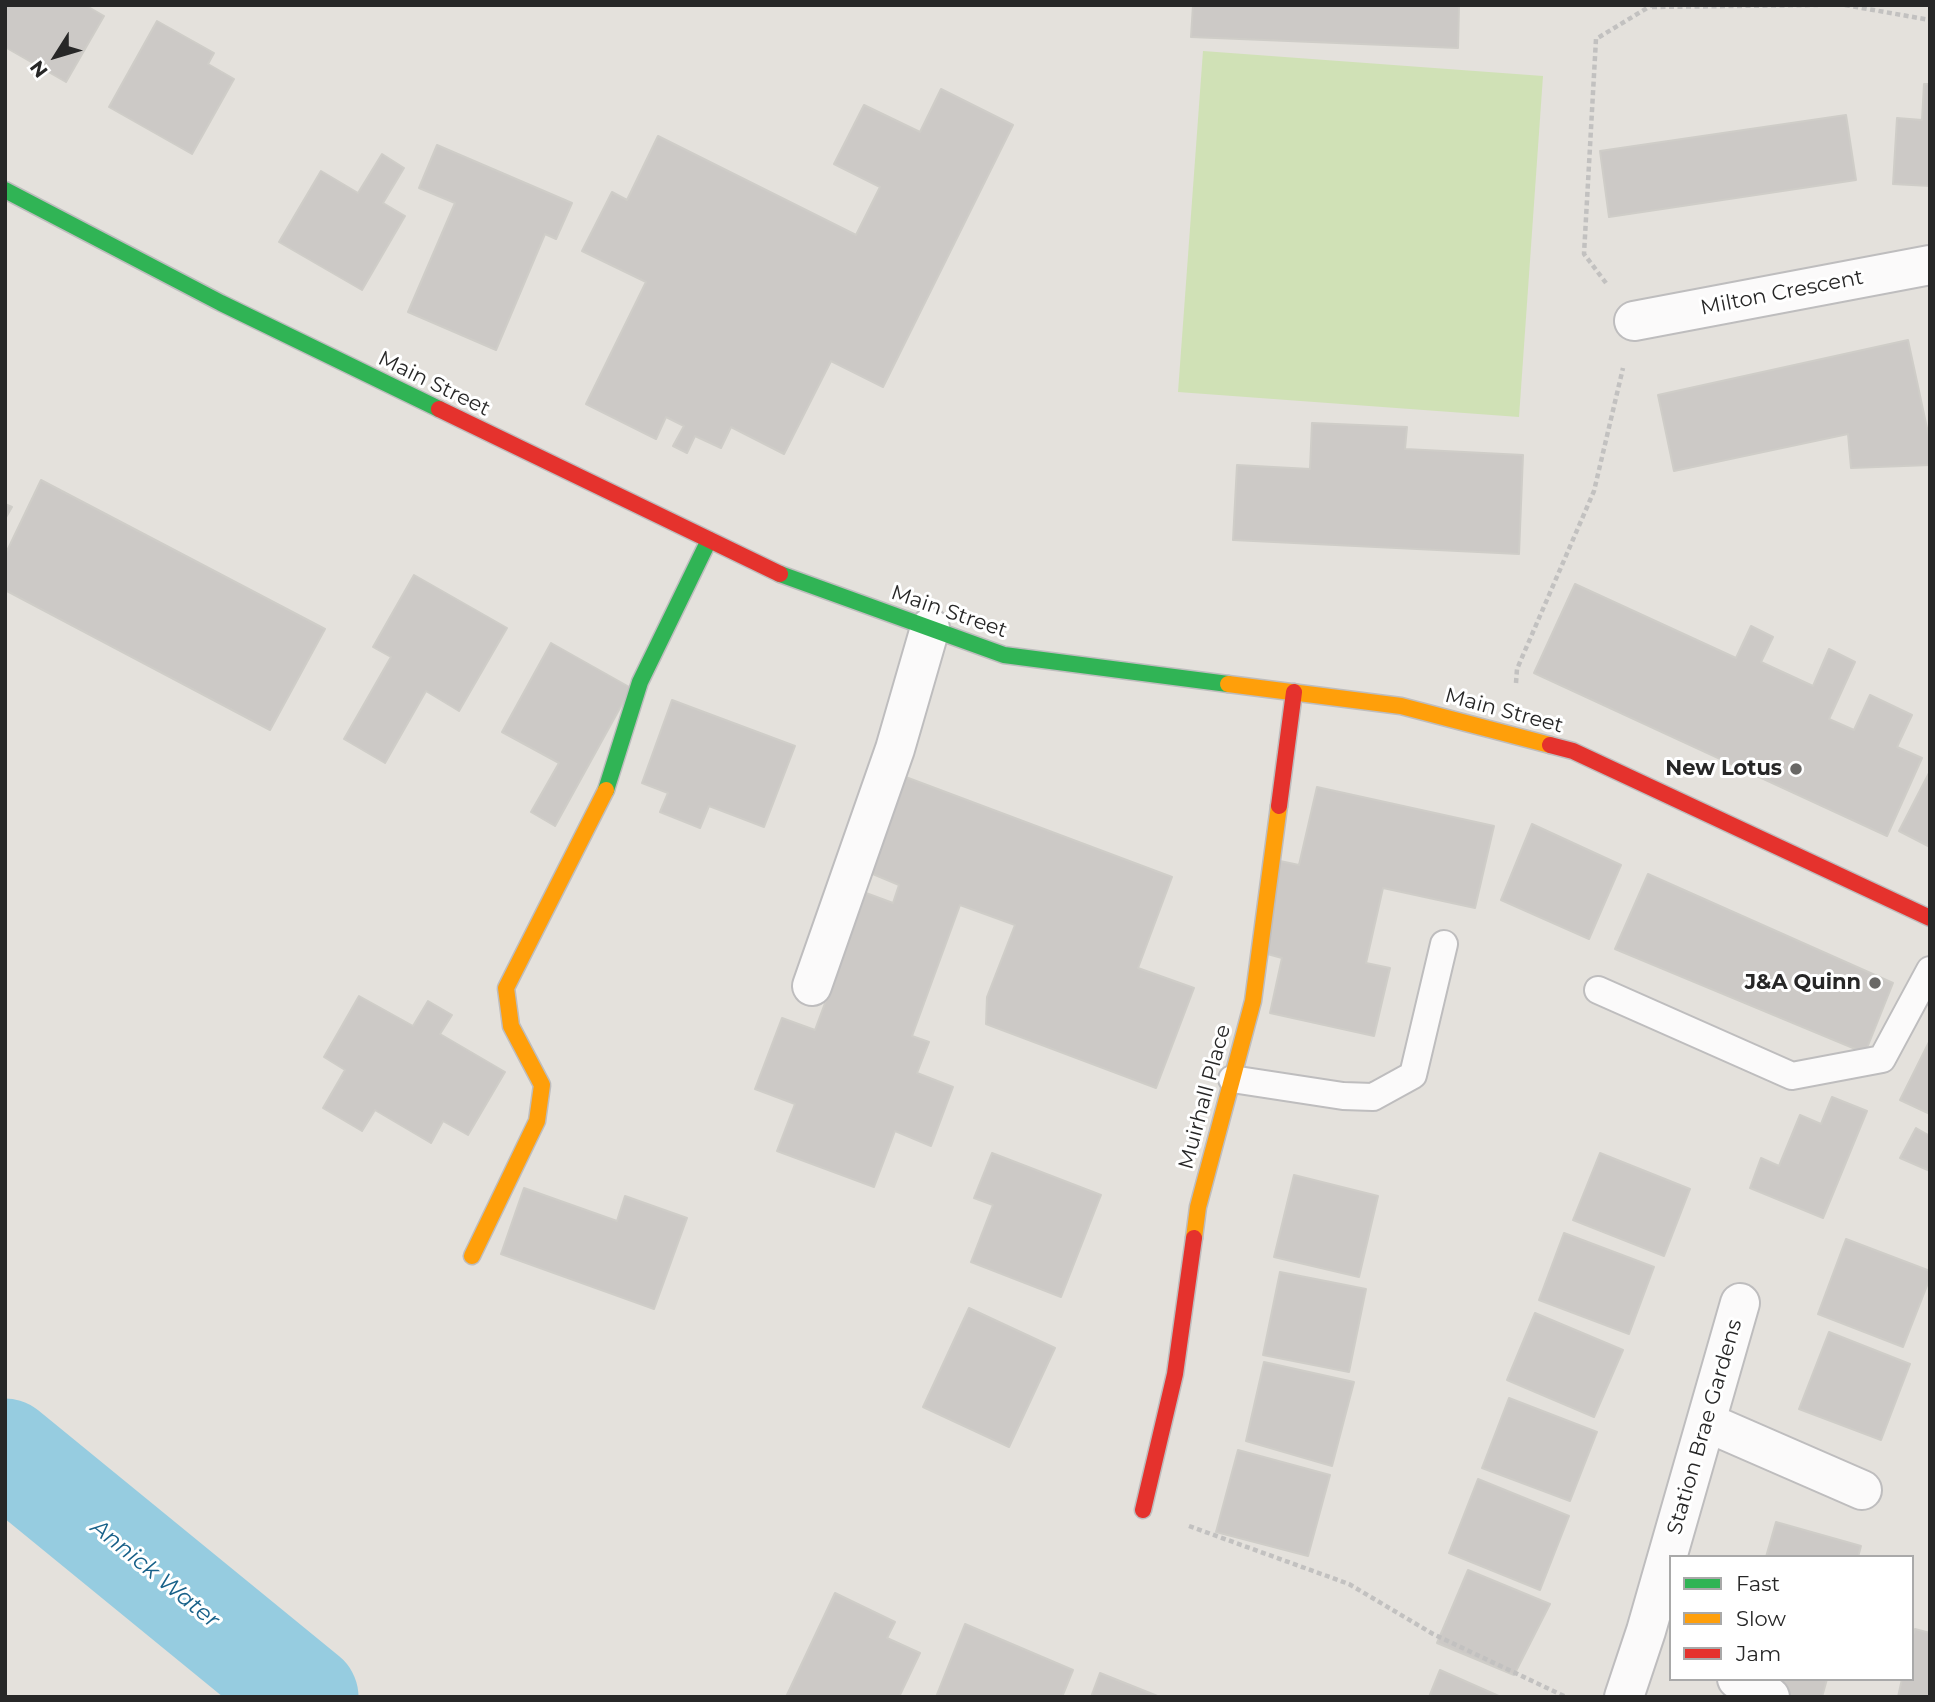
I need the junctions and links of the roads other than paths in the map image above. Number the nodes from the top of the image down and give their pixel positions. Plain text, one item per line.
1 (5, 190) edge
2 (1930, 265) edge
3 (1634, 321) road end
4 (709, 540) junction
5 (930, 628) junction
6 (1294, 692) junction
7 (1930, 918) edge
8 (1444, 944) dead end
9 (1930, 970) edge
10 (812, 986) dead end
11 (1598, 990) dead end
12 (1232, 1079) junction
13 (472, 1256) dead end
14 (1740, 1303) dead end
15 (1706, 1422) junction
16 (1862, 1490) dead end
17 (1143, 1510) road end
18 (1676, 1555) edge
19 (1669, 1588) edge
20 (1658, 1638) edge
21 (1741, 1681) edge
22 (1624, 1697) edge
23 (1770, 1697) edge

1 - 4 main road, Main Street
2 - 3 street, Milton Crescent
4 - 5 main road, Main Street
4 - 13 main road
5 - 6 main road, Main Street
5 - 10 street
6 - 7 main road, Main Street
6 - 12 main road, Muirhall Place
8 - 12 lane
9 - 11 lane
12 - 17 main road, Muirhall Place
14 - 15 street, Station Brae Gardens
15 - 16 street
15 - 18 street, Station Brae Gardens
19 - 20 street, Station Brae Gardens
20 - 22 street, Station Brae Gardens
21 - 23 street

